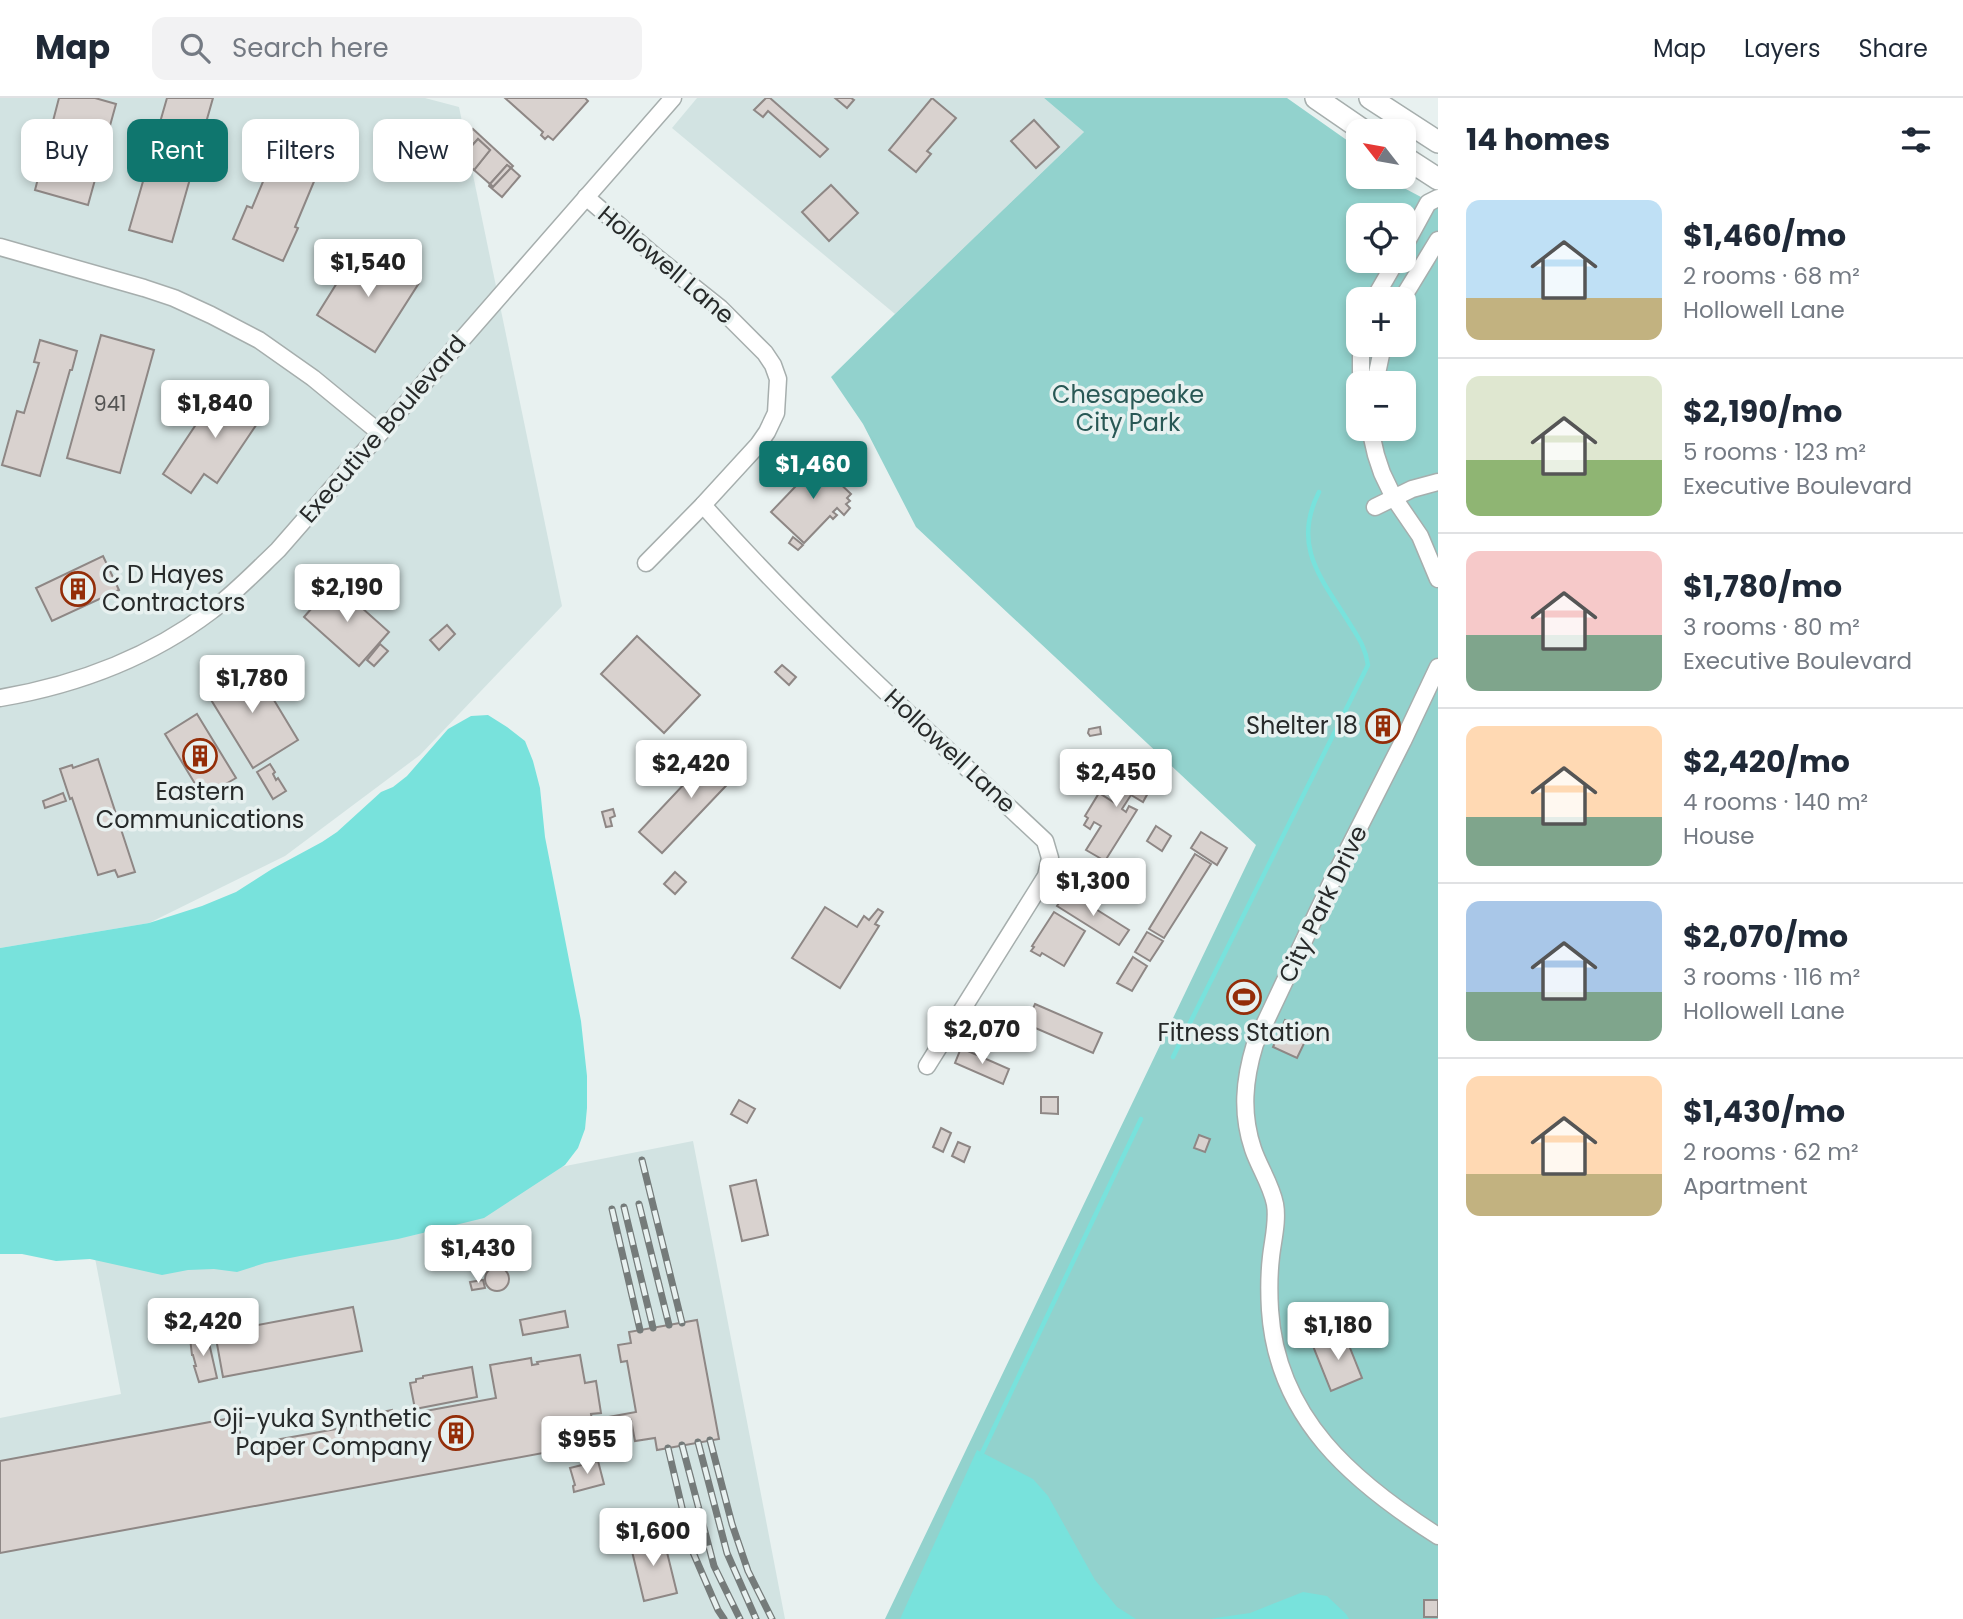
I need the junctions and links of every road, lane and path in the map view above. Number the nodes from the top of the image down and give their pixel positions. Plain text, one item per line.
1 (673, 98) edge
2 (1316, 98) edge
3 (1370, 98) edge
4 (1347, 119) edge
5 (1438, 142) edge
6 (1416, 165) edge
7 (1438, 179) edge
8 (586, 197) junction
9 (1438, 198) edge
10 (1416, 225) edge
11 (1438, 240) edge
12 (0, 247) edge
13 (1409, 287) edge
14 (380, 433) junction
15 (1373, 441) edge
16 (1438, 482) edge
17 (1394, 498) junction
18 (703, 505) junction
19 (1375, 507) dead end
20 (646, 563) dead end
21 (1438, 579) edge
22 (1438, 667) edge
23 (0, 698) edge
24 (927, 1066) dead end
25 (1438, 1536) edge

1 - 8 street, Executive Boulevard
2 - 4 main road
3 - 5 main road
6 - 7 main road
8 - 14 street, Executive Boulevard
8 - 18 street, Hollowell Lane
9 - 10 street
11 - 13 street
12 - 14 street
14 - 23 street, Executive Boulevard
15 - 17 street
16 - 17 street
17 - 19 street
17 - 21 street
18 - 20 street, Hollowell Lane
18 - 24 street, Hollowell Lane
22 - 25 street, City Park Drive

